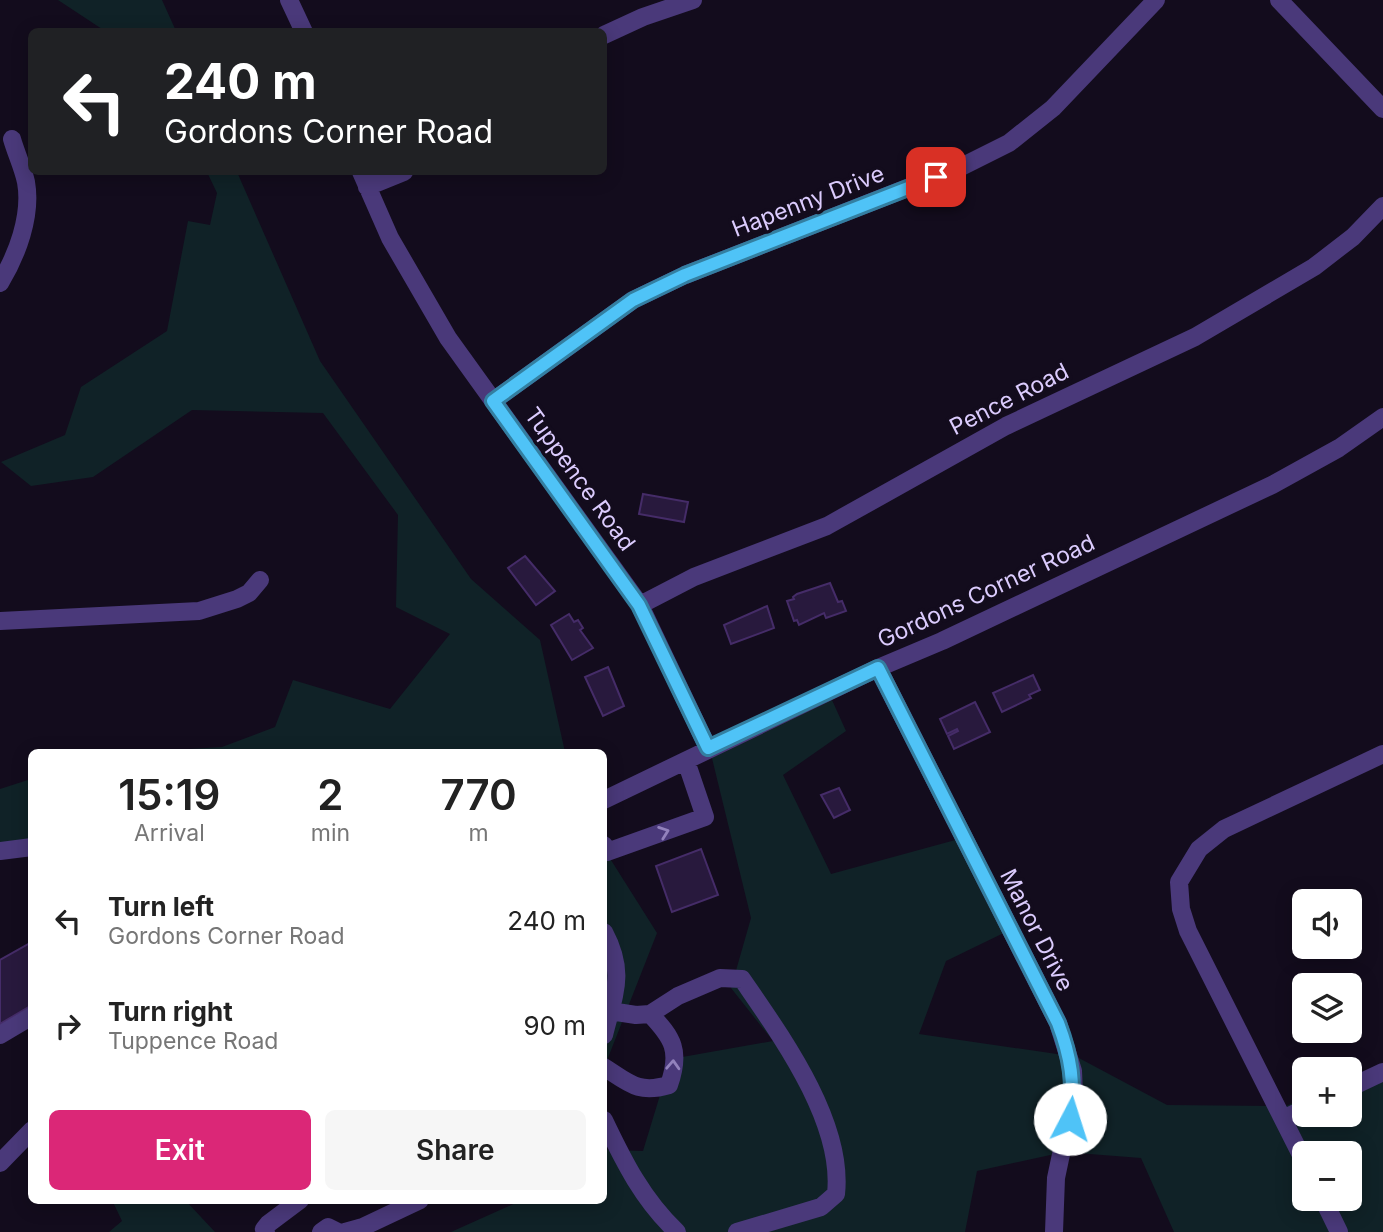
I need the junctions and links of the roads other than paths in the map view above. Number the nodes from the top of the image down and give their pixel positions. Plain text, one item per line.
1 (289, 0) edge
2 (693, 0) edge
3 (1156, 0) edge
4 (1279, 0) edge
5 (302, 28) edge
6 (607, 34) edge
7 (1383, 109) edge
8 (12, 139) dead end
9 (387, 175) edge
10 (364, 179) edge
11 (1383, 206) edge
12 (0, 283) edge
13 (493, 401) junction
14 (1383, 417) edge
15 (260, 580) dead end
16 (639, 605) junction
17 (0, 621) edge
18 (878, 668) junction
19 (708, 748) junction
20 (1383, 754) edge
21 (686, 761) junction
22 (607, 799) edge
23 (28, 848) edge
24 (0, 851) edge
25 (607, 852) edge
26 (607, 939) edge
27 (610, 1011) junction
28 (650, 1014) junction
29 (28, 1018) edge
30 (607, 1023) edge
31 (0, 1035) edge
32 (607, 1069) edge
33 (1383, 1072) edge
34 (1362, 1082) edge
35 (1292, 1115) edge
36 (1283, 1119) junction
37 (607, 1126) edge
38 (28, 1134) edge
39 (1294, 1141) edge
40 (0, 1163) edge
41 (295, 1204) edge
42 (412, 1204) edge
43 (1329, 1211) edge
44 (267, 1232) edge
45 (321, 1232) edge
46 (338, 1232) edge
47 (345, 1232) edge
48 (677, 1232) edge
49 (737, 1232) edge
50 (1054, 1232) edge
51 (1339, 1232) edge

1 - 5 street
2 - 6 street
3 - 13 street, Hapenny Drive
4 - 7 street
8 - 12 street
9 - 10 street
10 - 13 street, Tuppence Road
11 - 16 street, Pence Road
13 - 16 street, Tuppence Road
14 - 18 street, Gordons Corner Road
15 - 17 street
16 - 19 street, Tuppence Road
18 - 19 street, Gordons Corner Road
18 - 50 street, Manor Drive
19 - 21 street, Gordons Corner Road
20 - 36 street
21 - 22 street, Gordons Corner Road
25 -> 21 street
23 - 24 street
26 - 27 street
27 - 28 street
27 - 30 street
32 -> 28 street
28 - 49 street
29 - 31 street
33 - 34 street
35 - 36 street
36 - 39 street
37 - 48 street
38 - 40 street
41 - 44 street
42 - 47 street
43 - 51 street
45 - 46 street

